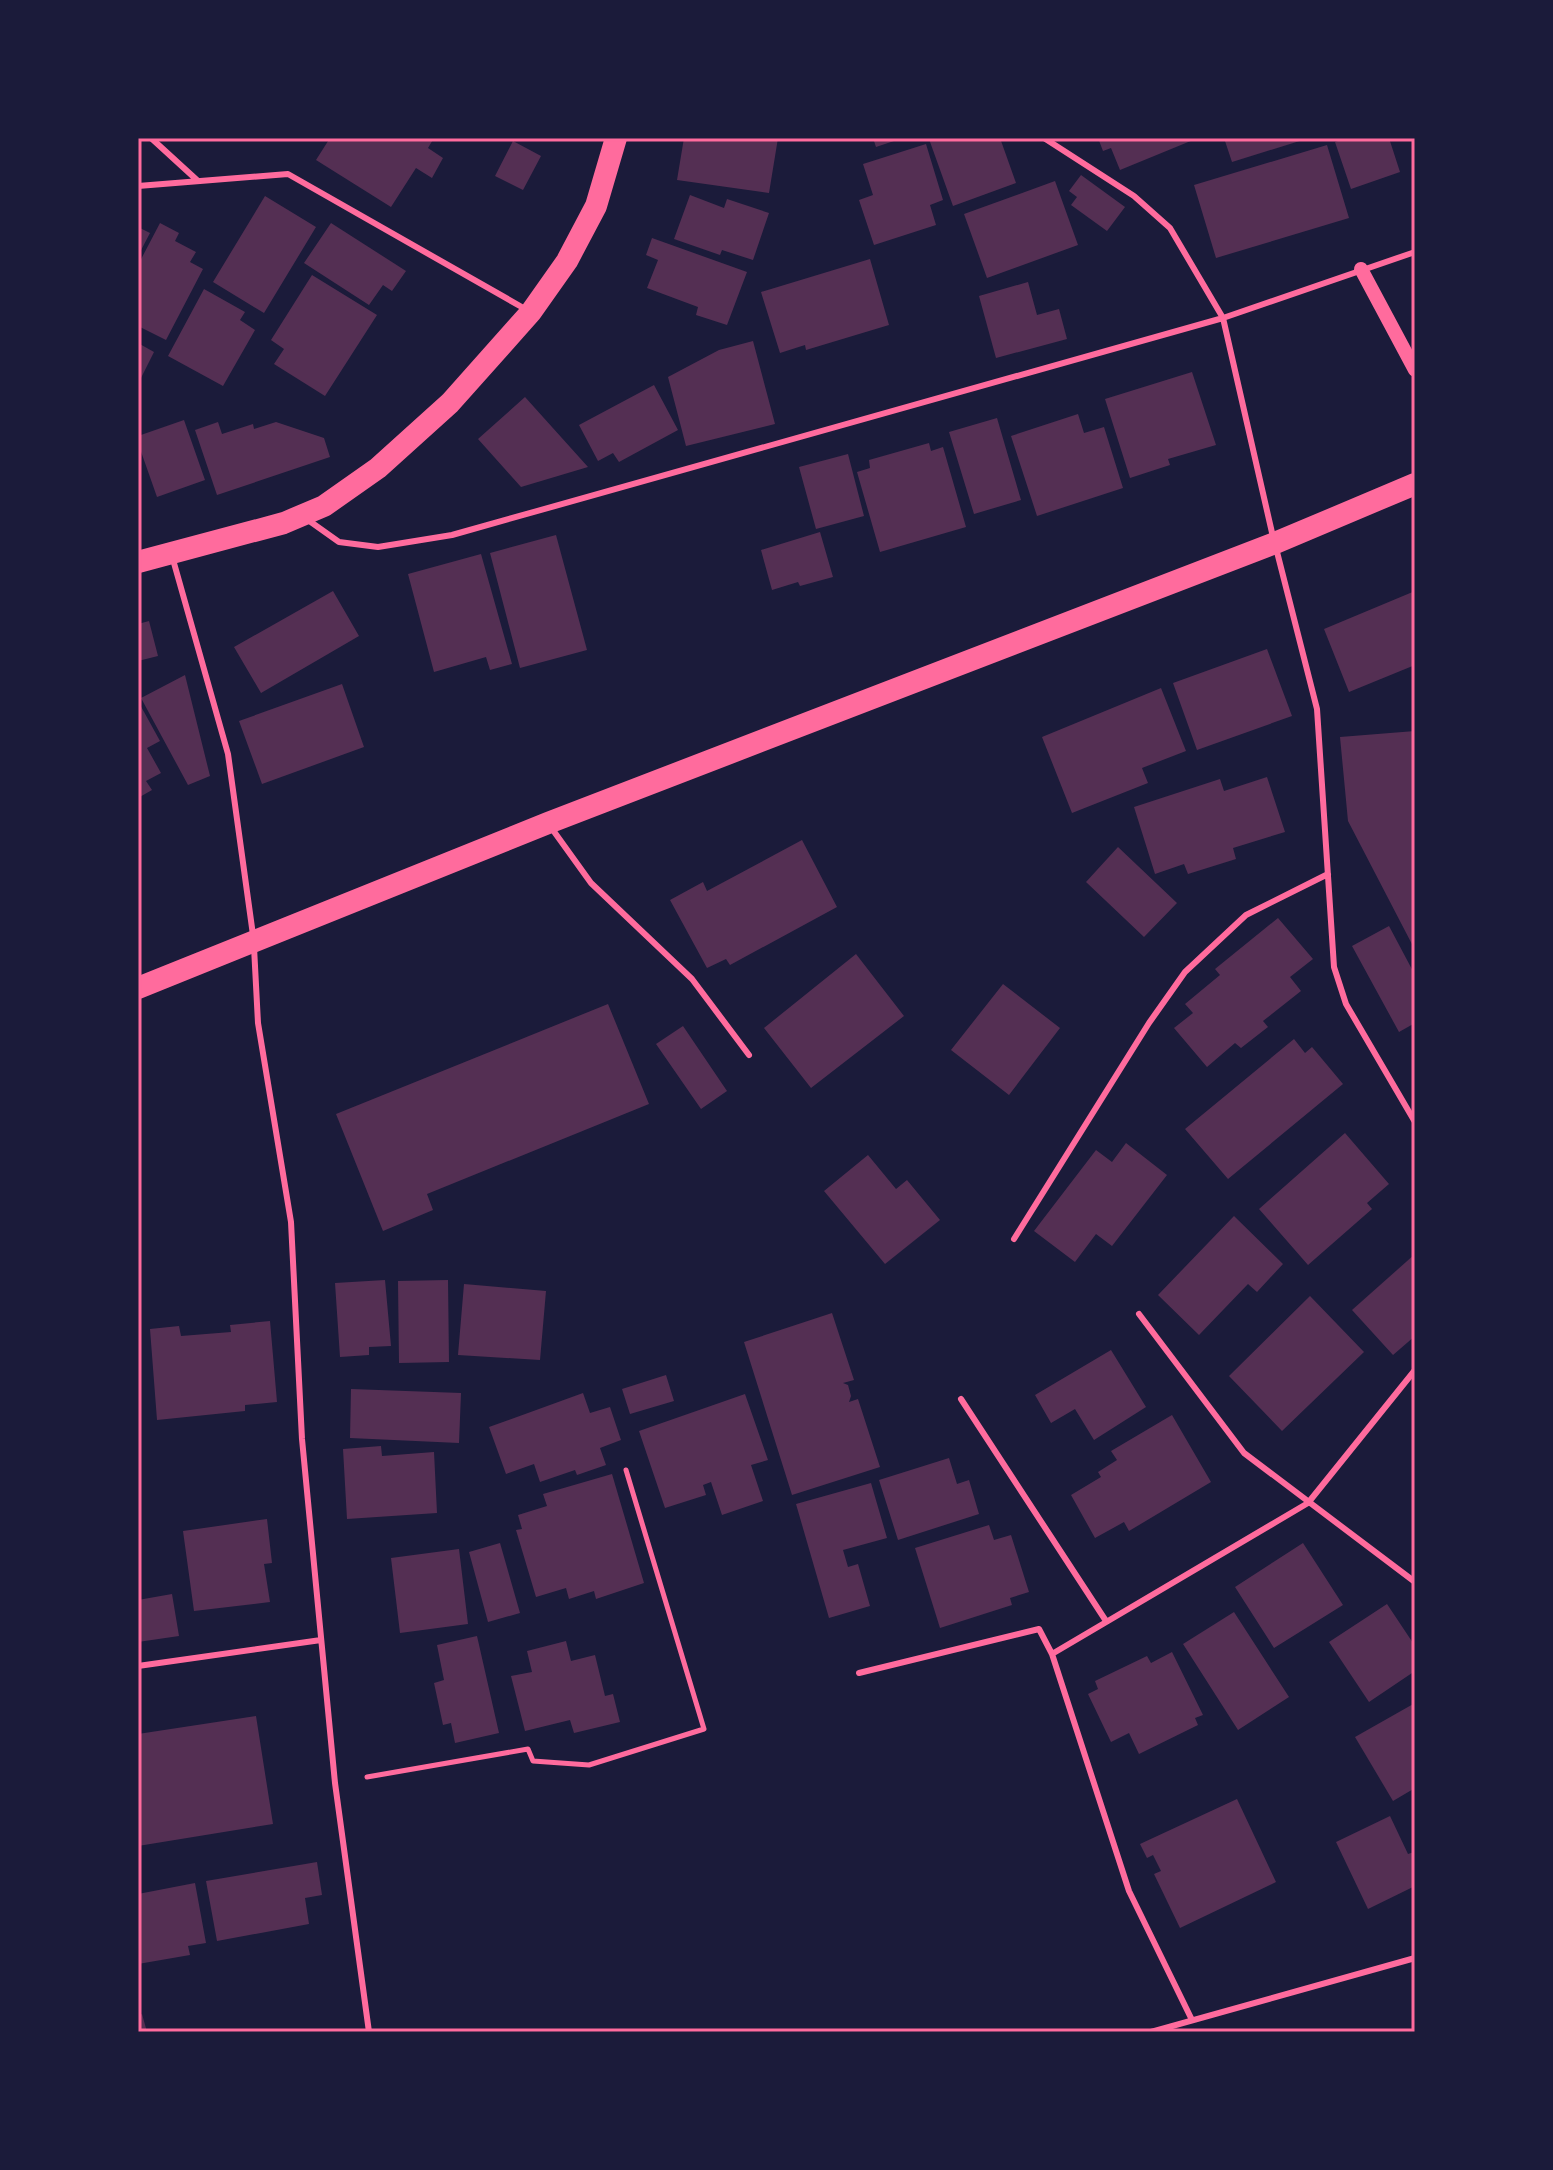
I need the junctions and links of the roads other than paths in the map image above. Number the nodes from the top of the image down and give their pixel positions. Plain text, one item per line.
1 (151, 138) edge
2 (616, 138) edge
3 (1044, 138) edge
4 (198, 181) junction
5 (138, 186) edge
6 (1415, 252) edge
7 (1361, 269) junction
8 (531, 312) junction
9 (1223, 318) junction
10 (1415, 370) edge
11 (1415, 484) edge
12 (301, 516) junction
13 (1275, 543) junction
14 (171, 552) junction
15 (138, 562) edge
16 (548, 823) junction
17 (1328, 874) junction
18 (254, 941) junction
19 (138, 988) edge
20 (749, 1055) dead end
21 (1415, 1122) edge
22 (1014, 1239) dead end
23 (1139, 1314) dead end
24 (1415, 1370) edge
25 (961, 1399) dead end
26 (1308, 1503) junction
27 (1415, 1582) edge
28 (1106, 1621) junction
29 (321, 1640) junction
30 (1052, 1654) junction
31 (138, 1666) edge
32 (859, 1673) dead end
33 (1415, 1958) edge
34 (1192, 2020) junction
35 (369, 2032) edge
36 (1151, 2032) edge

1 - 4 lane
2 - 8 highway
3 - 9 lane
4 - 5 lane
4 - 8 lane
6 - 7 lane
7 - 9 lane
7 - 10 street
8 - 12 highway
9 - 12 lane
9 - 13 lane
11 - 13 highway
12 - 14 highway
13 - 16 highway
13 - 17 lane
14 - 15 highway
14 - 18 lane
16 - 18 highway
16 - 20 lane
17 - 21 lane
17 - 22 lane
18 - 19 highway
18 - 29 lane
23 - 26 lane
24 - 26 lane
25 - 28 lane
26 - 27 lane
26 - 28 lane
28 - 30 lane
29 - 31 lane
29 - 35 lane
30 - 32 lane
30 - 34 lane
33 - 34 lane
34 - 36 lane

